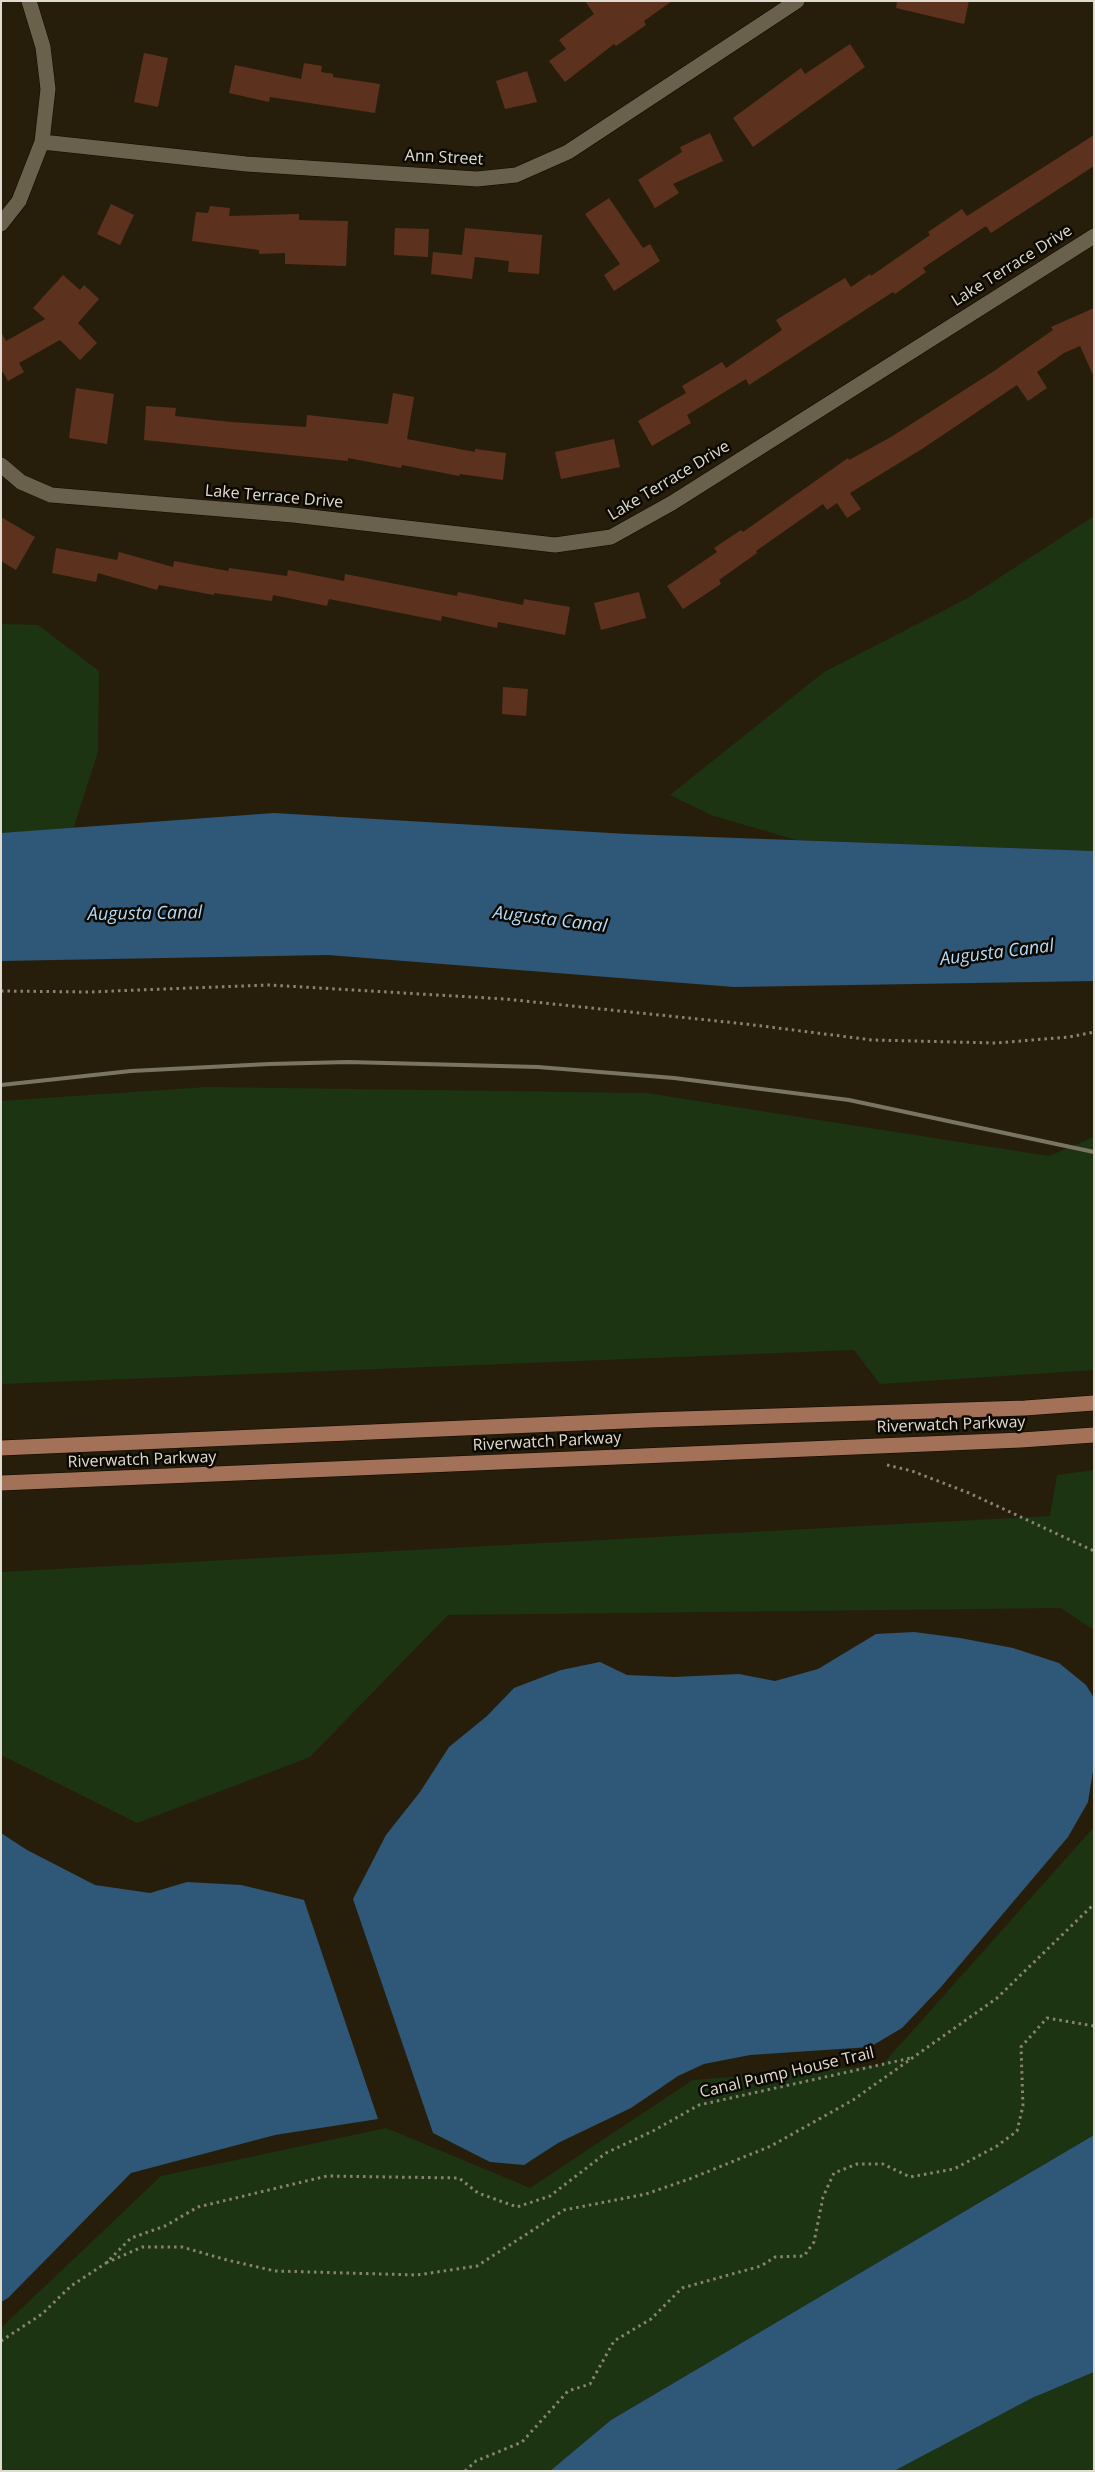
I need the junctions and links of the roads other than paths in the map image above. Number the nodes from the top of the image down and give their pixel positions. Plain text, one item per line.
1 (29, 1) edge
2 (797, 1) edge
3 (42, 142) junction
4 (1, 224) edge
5 (1094, 236) edge
6 (1, 465) edge
7 (1094, 1403) edge
8 (1094, 1435) edge
9 (1, 1448) edge
10 (1, 1483) edge

1 - 3 street
2 - 3 street, Ann Street
3 - 4 street
5 - 6 street, Lake Terrace Drive
7 - 9 main road, Riverwatch Parkway
8 - 10 main road, Riverwatch Parkway

